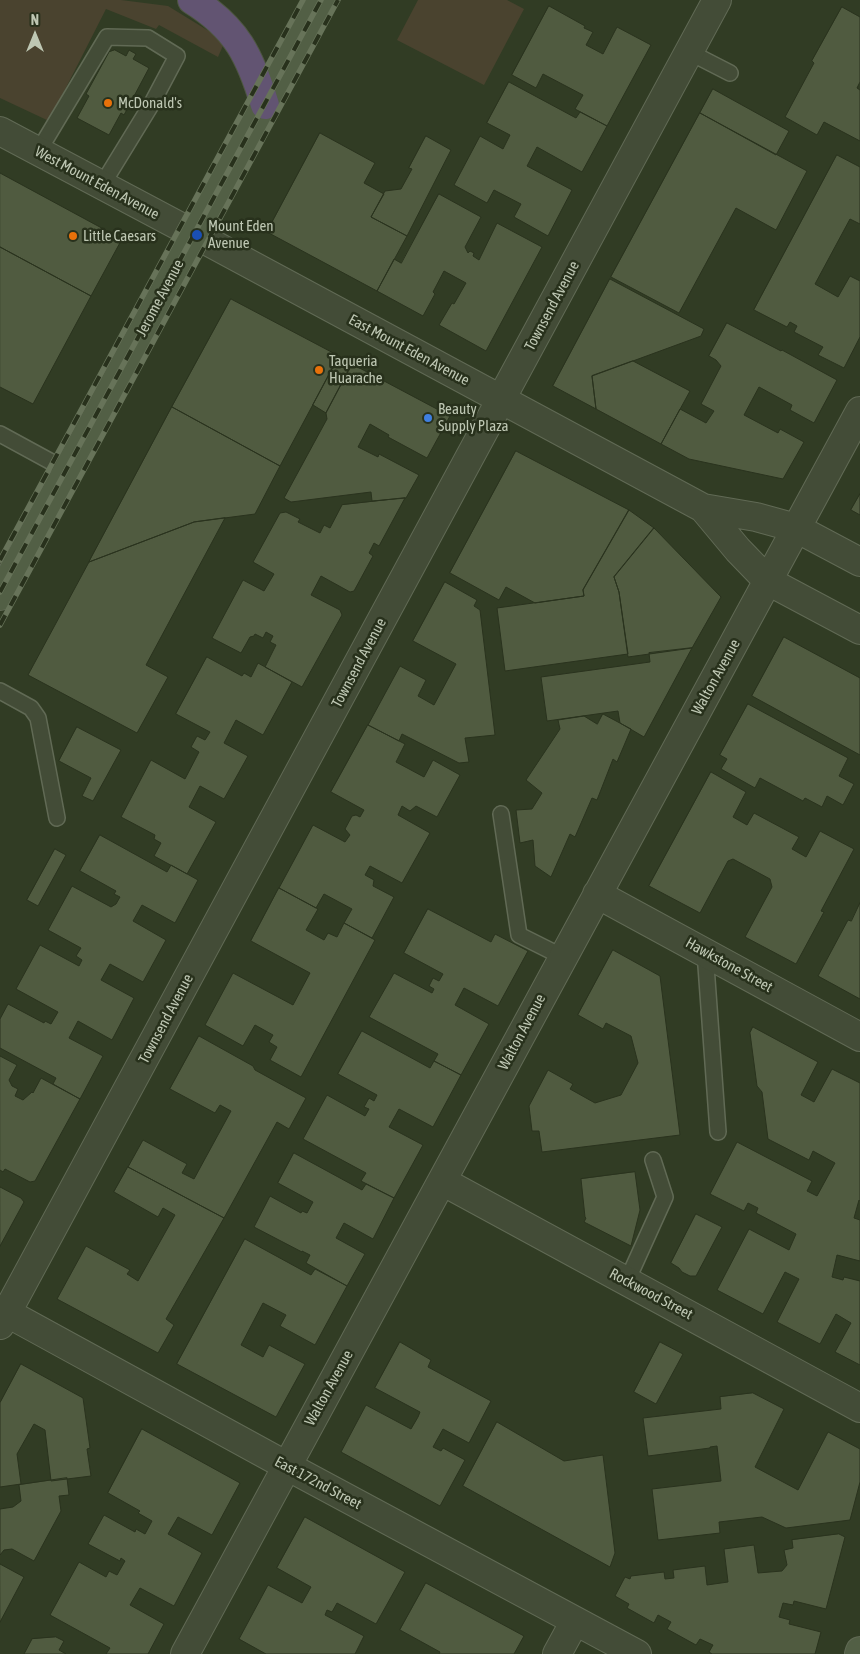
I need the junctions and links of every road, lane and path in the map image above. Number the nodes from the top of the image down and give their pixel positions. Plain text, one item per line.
1 (192, 0) edge
2 (321, 0) edge
3 (717, 0) edge
4 (689, 52) junction
5 (730, 73) dead end
6 (265, 105) junction
7 (0, 132) edge
8 (38, 152) junction
9 (102, 185) junction
10 (194, 234) junction
11 (501, 400) junction
12 (860, 411) edge
13 (0, 434) edge
14 (68, 472) junction
15 (703, 508) junction
16 (796, 528) junction
17 (860, 562) edge
18 (768, 580) junction
19 (0, 596) edge
20 (860, 630) edge
21 (0, 691) edge
22 (501, 814) dead end
23 (57, 818) dead end
24 (597, 894) junction
25 (705, 952) junction
26 (563, 957) junction
27 (860, 1037) edge
28 (718, 1132) dead end
29 (653, 1160) dead end
30 (442, 1181) junction
31 (627, 1281) junction
32 (2, 1316) edge
33 (860, 1408) edge
34 (287, 1466) junction
35 (575, 1621) junction
36 (185, 1654) edge
37 (557, 1654) edge
38 (637, 1654) edge

1 - 6 highway
2 - 6 main road, Jerome Avenue
3 - 4 street, Townsend Avenue
4 - 5 lane
4 - 11 street, Townsend Avenue
6 - 10 main road, Jerome Avenue
7 - 8 street, West Mount Eden Avenue
8 - 9 street, West Mount Eden Avenue
8 - 9 lane
9 - 10 street, West Mount Eden Avenue
10 - 11 street, East Mount Eden Avenue
10 - 14 main road, Jerome Avenue
11 - 15 street, East Mount Eden Avenue
11 - 32 street, Townsend Avenue
12 - 16 street, Walton Avenue
13 - 14 lane
14 - 19 main road, Jerome Avenue
15 - 16 street, East Mount Eden Avenue
15 - 18 street, East Mount Eden Avenue
16 - 17 street, East Mount Eden Avenue
16 - 18 street, Walton Avenue
18 - 20 street, East Mount Eden Avenue
18 - 24 street, Walton Avenue
21 - 23 lane
22 - 26 lane
24 - 25 street, Hawkstone Street
24 - 26 street, Walton Avenue
25 - 27 street, Hawkstone Street
25 - 28 lane
26 - 30 street, Walton Avenue
29 - 31 lane
30 - 31 street, Rockwood Street
30 - 34 street, Walton Avenue
31 - 33 street, Rockwood Street
32 - 34 street, East 172nd Street
34 - 35 street, East 172nd Street
34 - 36 street, Walton Avenue
35 - 37 street
35 - 38 street, East 172nd Street

